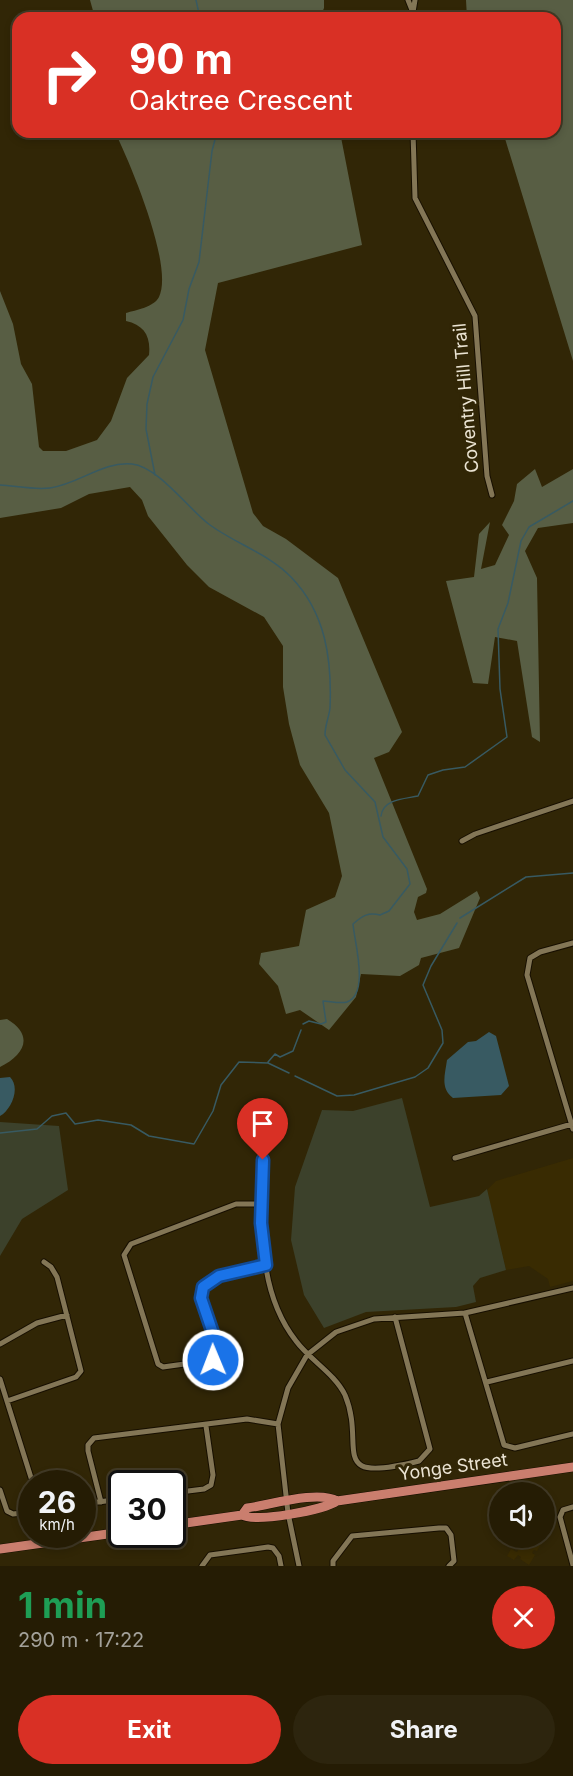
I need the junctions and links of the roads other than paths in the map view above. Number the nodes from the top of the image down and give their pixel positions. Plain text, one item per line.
1 (408, 0) edge
2 (415, 0) edge
3 (412, 10) joint
4 (413, 138) edge
5 (492, 495) dead end
6 (573, 801) edge
7 (462, 841) dead end
8 (573, 943) edge
9 (572, 1126) edge
10 (456, 1158) dead end
11 (263, 1160) dead end
12 (263, 1204) junction
13 (44, 1262) dead end
14 (266, 1265) junction
15 (573, 1288) edge
16 (465, 1313) junction
17 (67, 1315) junction
18 (395, 1317) junction
19 (0, 1344) edge
20 (307, 1355) junction
21 (573, 1361) edge
22 (0, 1379) edge
23 (487, 1382) junction
24 (7, 1401) junction
25 (278, 1424) junction
26 (206, 1426) junction
27 (573, 1434) edge
28 (573, 1467) edge
29 (29, 1470) edge
30 (0, 1490) edge
31 (186, 1491) edge
32 (337, 1500) junction
33 (108, 1501) edge
34 (101, 1502) junction
35 (288, 1502) junction
36 (96, 1503) edge
37 (573, 1507) edge
38 (18, 1513) edge
39 (288, 1513) junction
40 (242, 1515) junction
41 (186, 1523) edge
42 (108, 1534) edge
43 (0, 1549) edge
44 (573, 1565) edge
45 (202, 1566) edge
46 (281, 1566) edge
47 (299, 1566) edge
48 (333, 1566) edge
49 (449, 1566) edge

1 - 3 street
2 - 3 street
4 - 5 street, Coventry Hill Trail
6 - 7 street
8 - 9 street
9 - 10 street
11 - 12 street
12 - 14 street
12 - 14 street
13 - 17 street
14 - 20 street
15 - 16 street
16 - 18 street
16 - 23 street
17 - 19 street
17 - 24 street
18 - 20 street
18 - 20 street
20 - 25 street
21 - 23 street
22 - 24 street
23 - 27 street
24 - 29 street
25 - 26 street
25 - 35 street
26 - 31 street
26 - 34 street
28 - 32 main road, Yonge Street
30 - 38 street
32 - 35 main road, Yonge Street
32 - 39 main road, Yonge Street
33 - 34 street
34 - 36 street
35 - 39 street
35 - 40 main road, Yonge Street
37 - 44 street
39 - 40 main road, Yonge Street
39 - 47 street
40 - 41 main road, Yonge Street
42 - 43 main road
45 - 46 street
48 - 49 street

